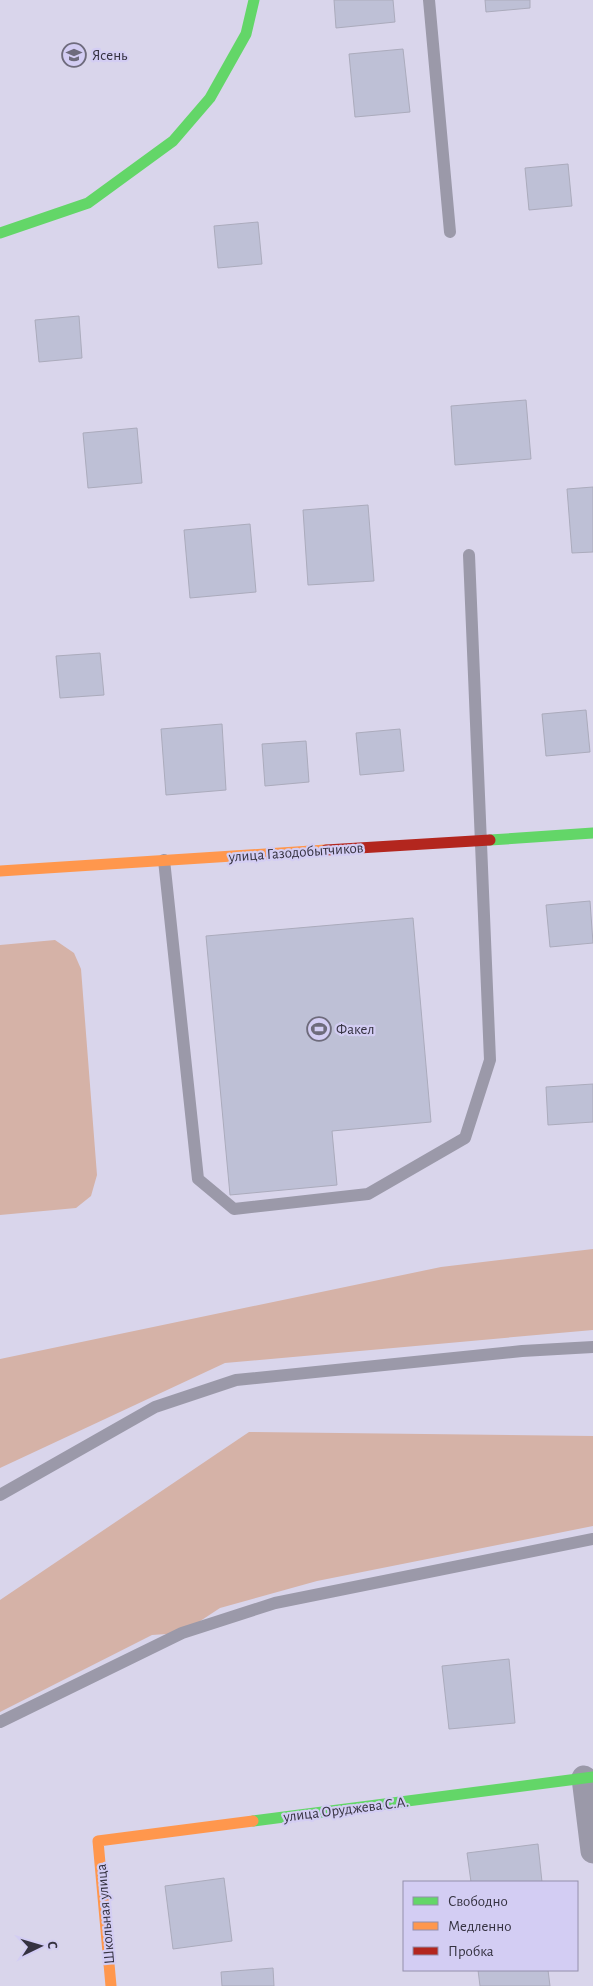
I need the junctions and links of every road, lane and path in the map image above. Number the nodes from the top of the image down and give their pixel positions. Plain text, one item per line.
1 (254, 0) edge
2 (429, 0) edge
3 (450, 232) dead end
4 (0, 233) edge
5 (469, 556) dead end
6 (593, 833) edge
7 (481, 840) junction
8 (164, 860) junction
9 (0, 871) edge
10 (593, 1347) edge
11 (0, 1495) edge
12 (593, 1540) edge
13 (0, 1722) edge
14 (588, 1778) edge
15 (98, 1841) joint
16 (593, 1851) edge
17 (111, 1986) edge

1 - 4 street
2 - 3 lane
5 - 7 lane
6 - 7 street, улица Газодобытчиков
7 - 8 street, улица Газодобытчиков
7 - 8 lane
8 - 9 street, улица Газодобытчиков
10 - 11 lane
12 - 13 lane
14 - 15 street, улица Оруджева С.А.
14 - 16 street
15 - 17 street, Школьная улица

